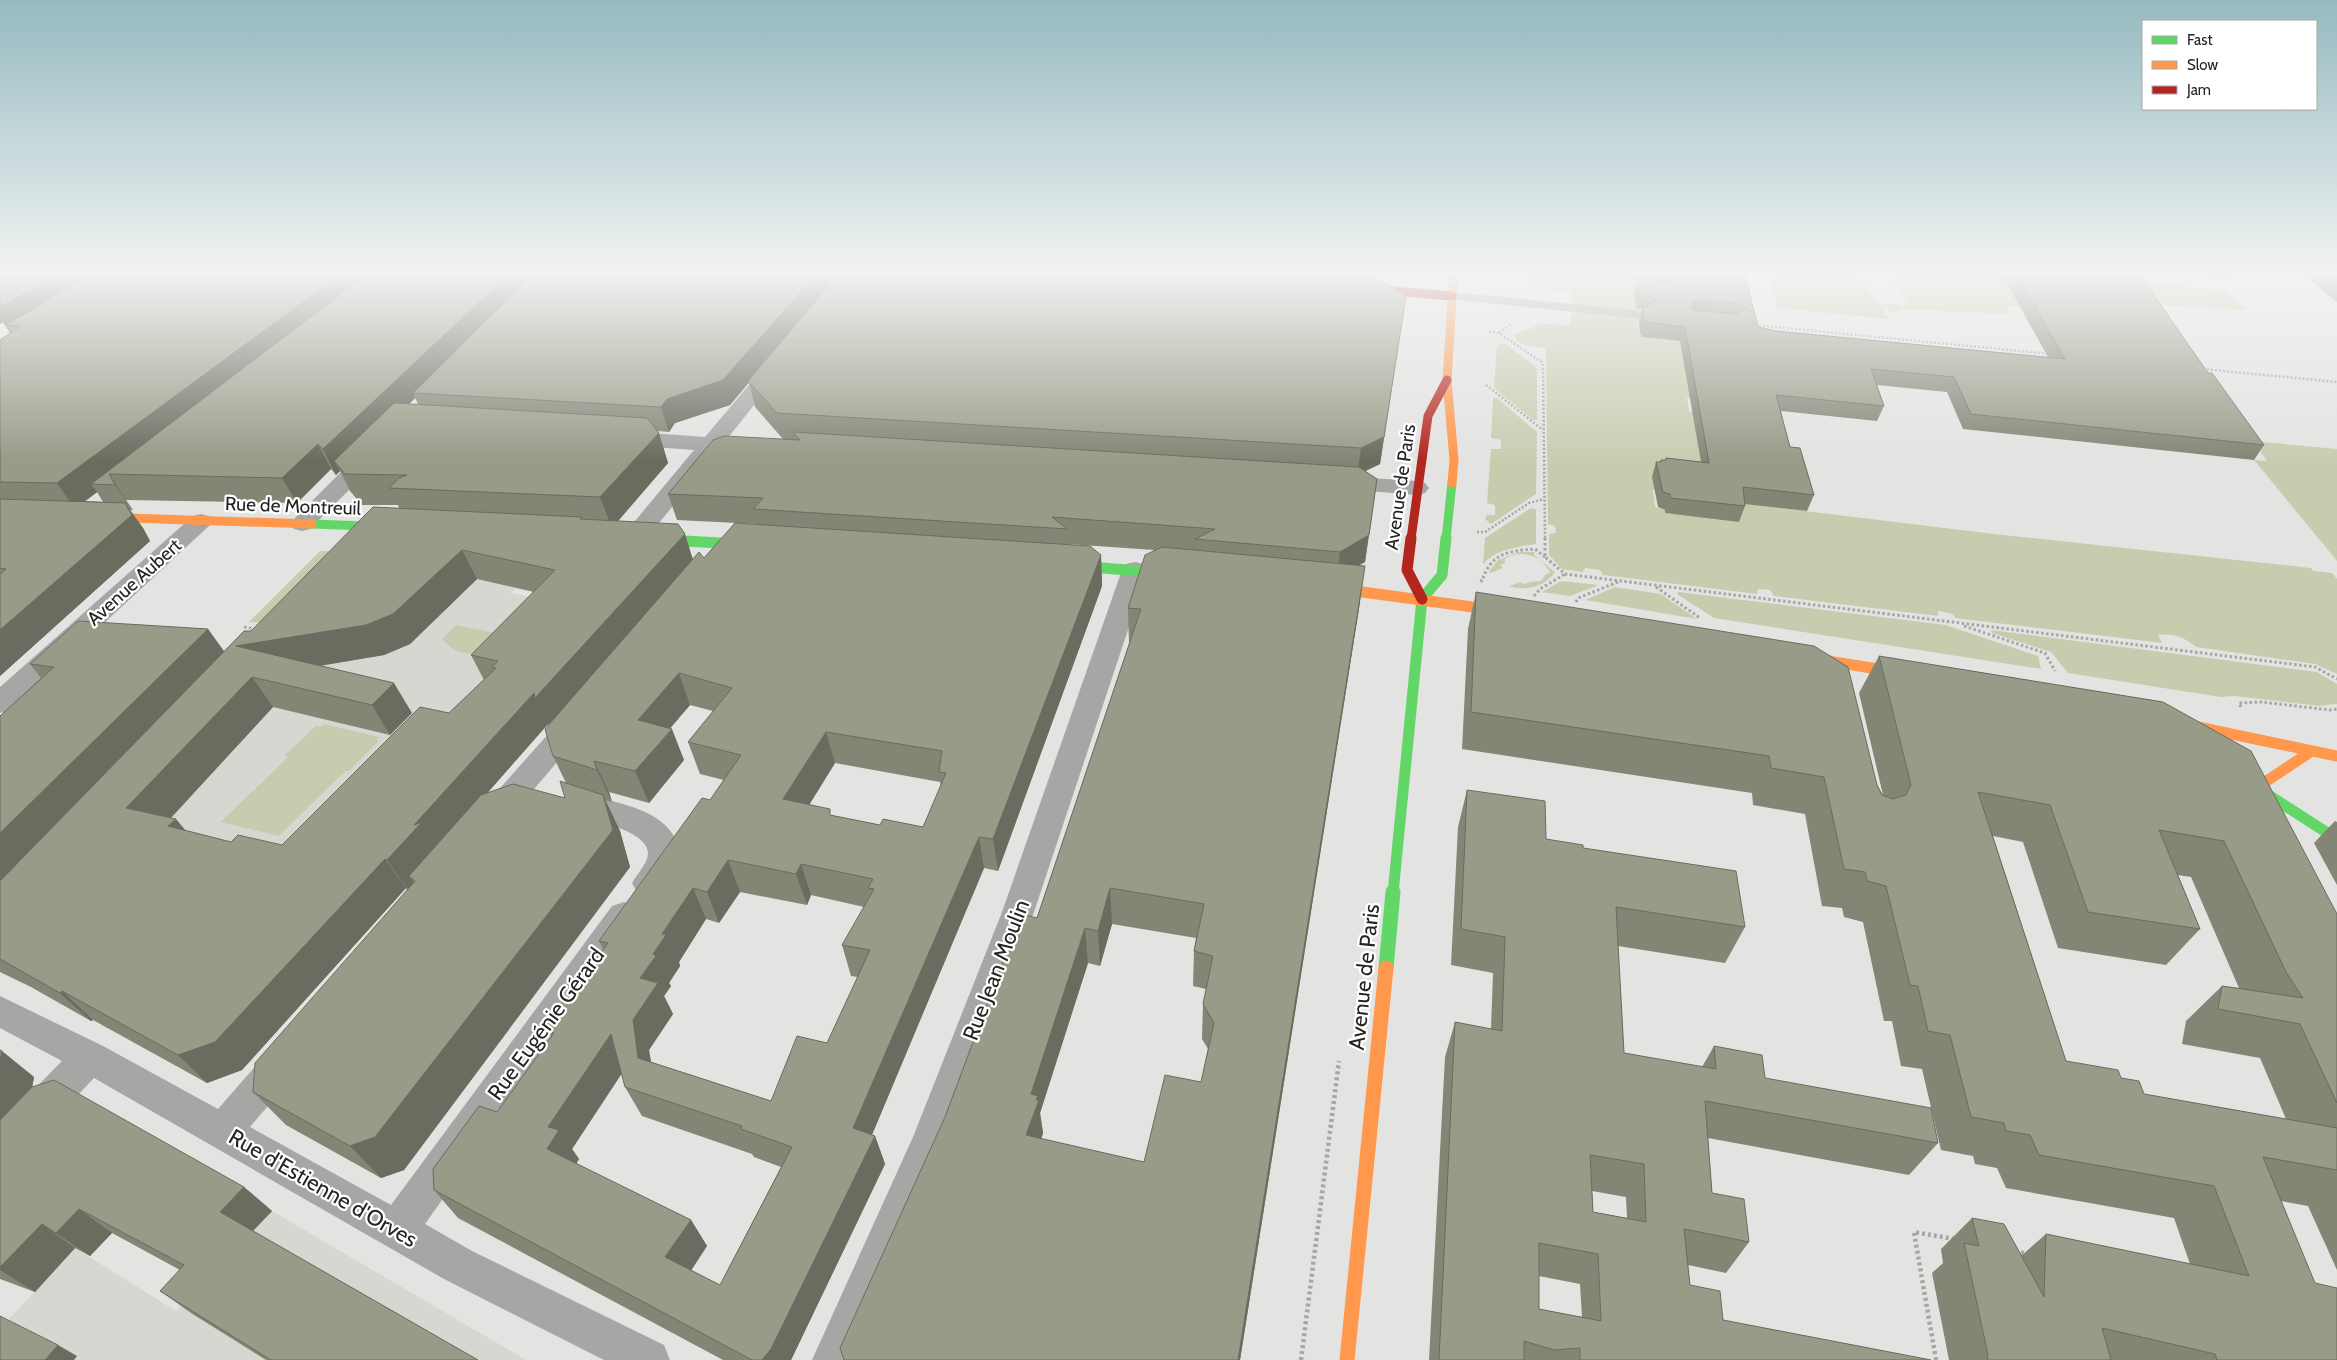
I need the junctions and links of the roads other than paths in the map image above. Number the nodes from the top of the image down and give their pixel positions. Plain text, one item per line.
1 (1450, 334) edge
2 (786, 353) edge
3 (1447, 380) junction
4 (602, 437) edge
5 (383, 444) edge
6 (711, 444) junction
7 (770, 448) edge
8 (1322, 482) edge
9 (1418, 488) junction
10 (104, 500) edge
11 (86, 517) joint
12 (201, 521) junction
13 (302, 524) junction
14 (373, 526) junction
15 (404, 528) edge
16 (630, 538) joint
17 (728, 543) junction
18 (767, 545) edge
19 (353, 549) edge
20 (1051, 564) edge
21 (706, 568) edge
22 (1136, 570) junction
23 (1194, 576) edge
24 (1311, 586) edge
25 (1422, 599) junction
26 (1522, 614) edge
27 (1787, 654) edge
28 (1922, 676) edge
29 (597, 696) edge
30 (0, 703) edge
31 (2181, 735) edge
32 (2312, 751) junction
33 (2337, 756) edge
34 (2249, 783) junction
35 (540, 792) junction
36 (481, 832) edge
37 (2282, 838) edge
38 (2337, 839) edge
39 (0, 1011) edge
40 (300, 1042) edge
41 (90, 1057) junction
42 (223, 1131) junction
43 (0, 1151) edge
44 (396, 1230) junction
45 (649, 1360) edge
46 (833, 1360) edge
47 (1347, 1360) edge

1 - 3 main road, Avenue de Paris
2 - 6 street
3 - 9 main road, Avenue de Paris
3 - 25 main road, Avenue de Paris
4 - 6 street
5 - 13 street
6 - 7 street
6 - 16 street
8 - 9 street
9 - 25 main road, Avenue de Paris
10 - 11 street
11 - 12 main road, Rue de Montreuil
12 - 13 main road, Rue de Montreuil
12 - 30 street, Avenue Aubert
13 - 14 main road, Rue de Montreuil
14 - 15 main road, Rue de Montreuil
14 - 19 street
16 - 17 main road
17 - 18 main road
17 - 21 street
20 - 22 main road
22 - 23 main road
22 - 46 street, Rue Jean Moulin
24 - 25 main road
25 - 26 main road
25 - 47 main road, Avenue de Paris
27 - 28 main road
29 - 35 street
31 - 32 main road
32 - 33 main road
32 - 34 main road
34 - 37 street
34 - 38 main road
35 - 36 street
35 - 44 street, Rue Eugénie Gérard
39 - 41 street, Rue d'Estienne d'Orves
40 - 42 street
41 - 42 street, Rue d'Estienne d'Orves
41 - 43 street
42 - 44 street, Rue d'Estienne d'Orves
44 - 45 street, Rue d'Estienne d'Orves

